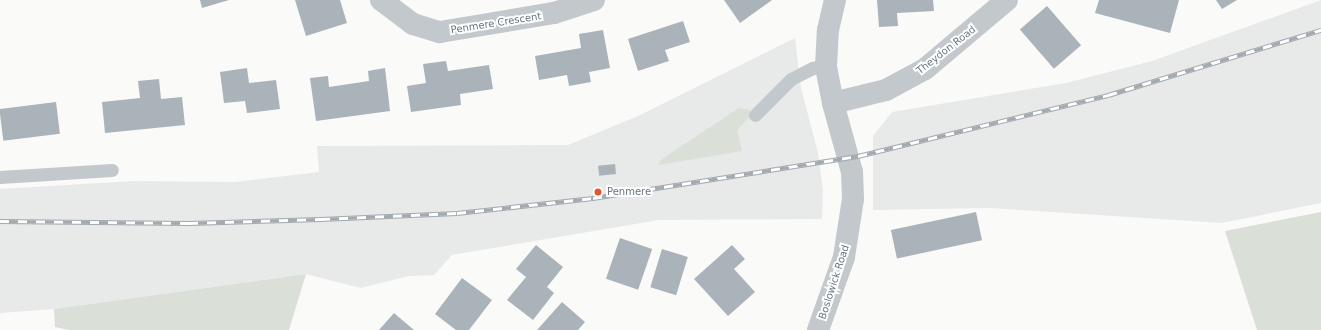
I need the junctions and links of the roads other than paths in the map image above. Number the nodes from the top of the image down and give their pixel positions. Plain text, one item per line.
1 (381, 0) edge
2 (594, 0) edge
3 (835, 0) edge
4 (1007, 0) edge
5 (826, 66) junction
6 (833, 103) junction
7 (756, 115) dead end
8 (112, 170) dead end
9 (0, 177) edge
10 (818, 330) edge

1 - 2 street, Penmere Crescent
3 - 5 street, Boslowick Road
4 - 6 street, Theydon Road
5 - 6 street, Boslowick Road
5 - 7 lane
6 - 10 street, Boslowick Road
8 - 9 lane

